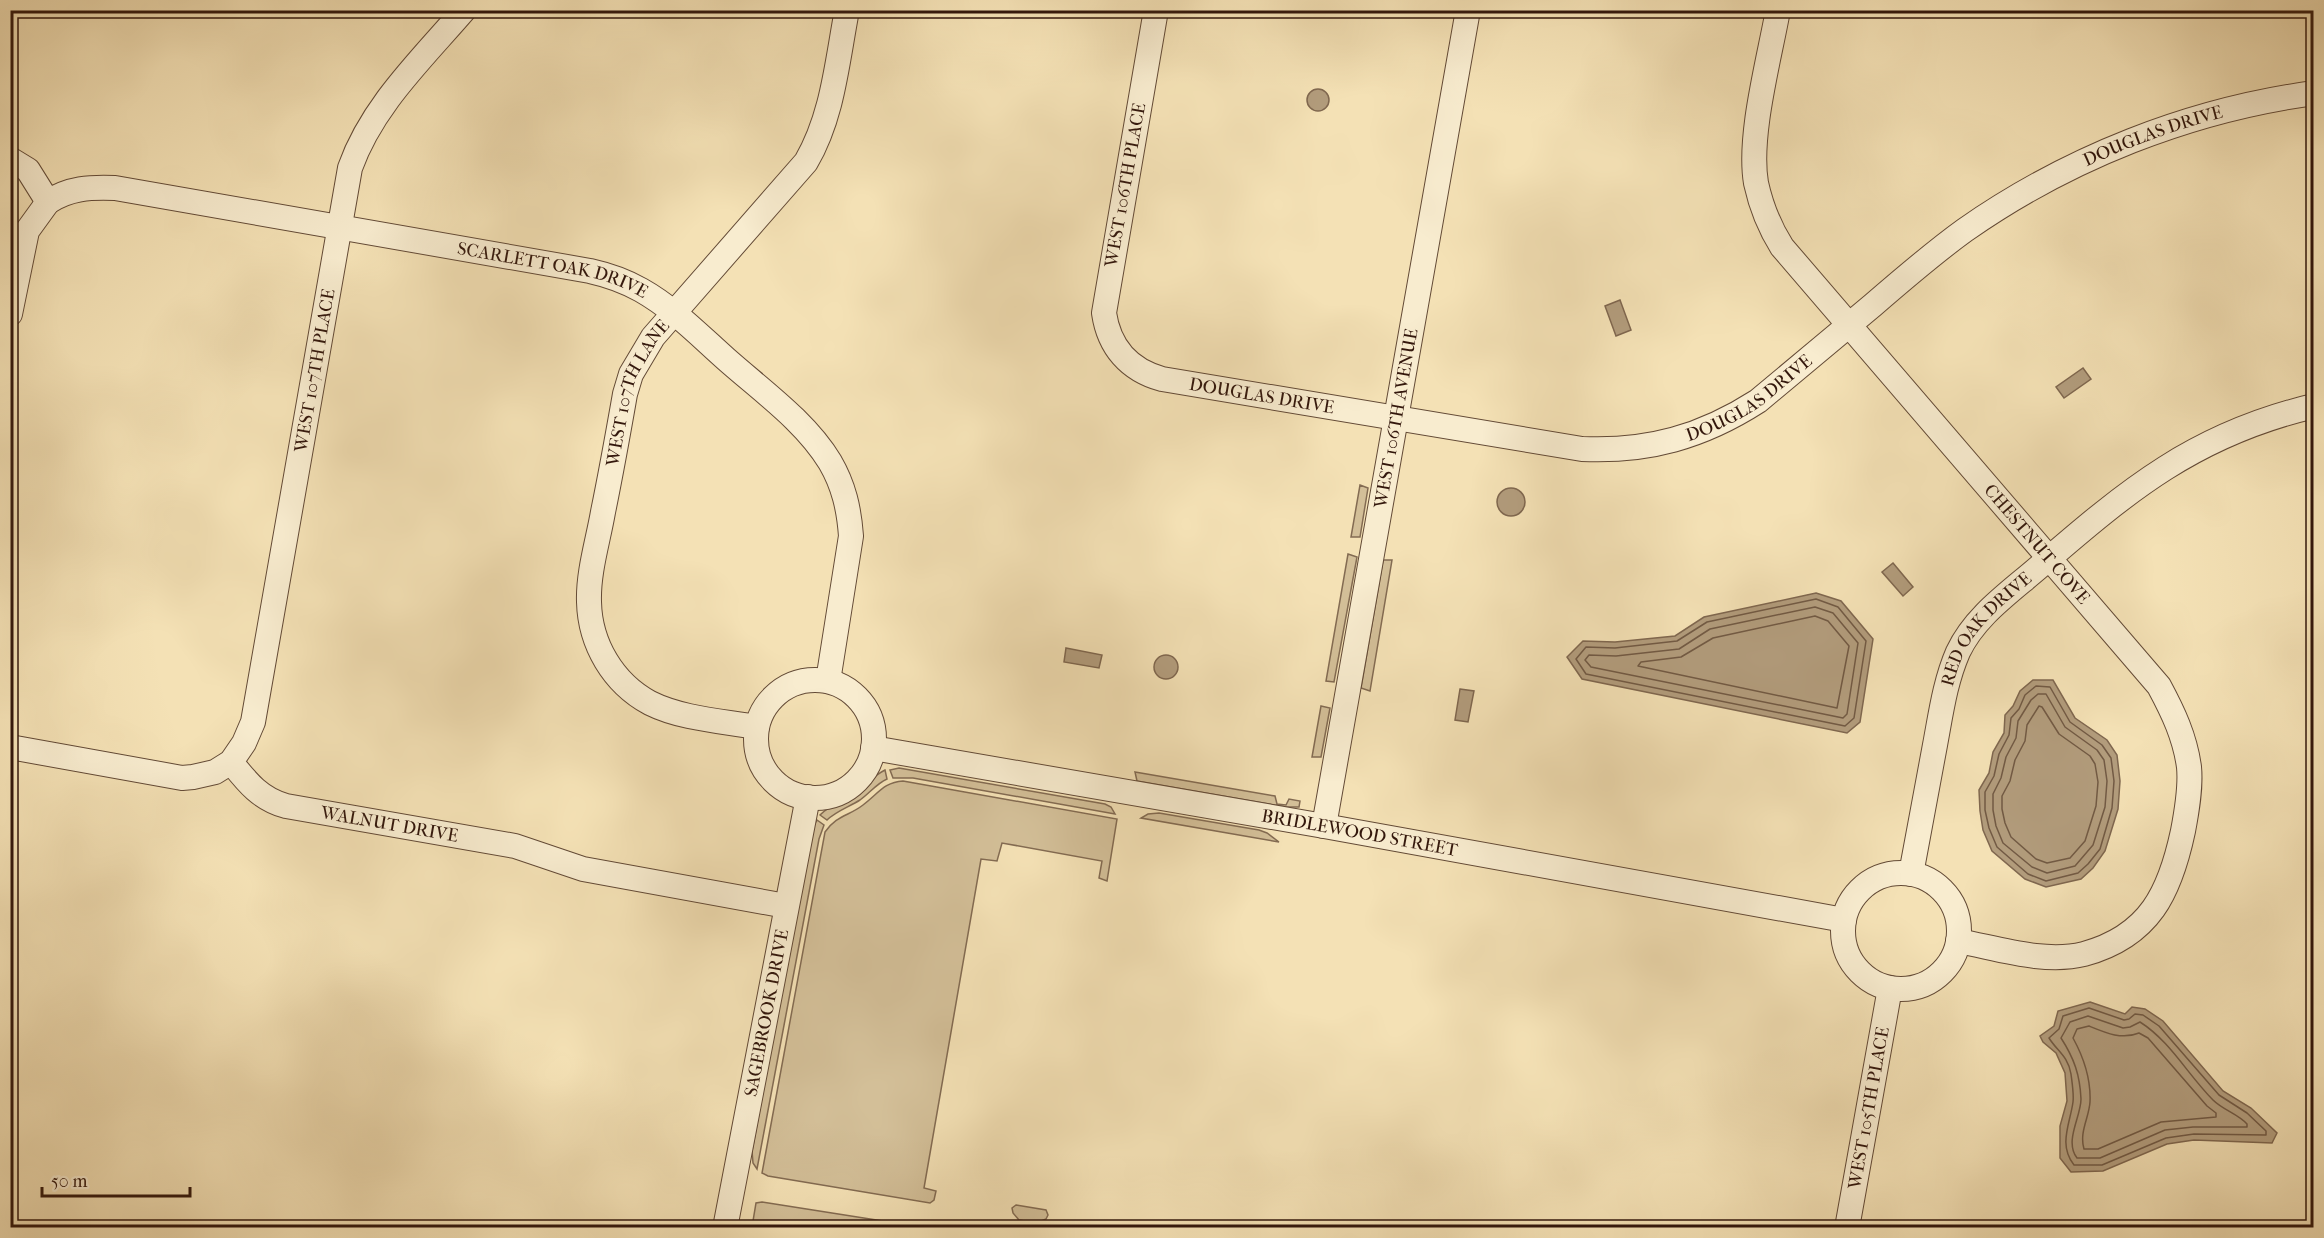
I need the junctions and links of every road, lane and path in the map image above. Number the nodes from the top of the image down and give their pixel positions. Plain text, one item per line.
1 (464, 10) edge
2 (846, 10) edge
3 (1156, 10) edge
4 (1468, 10) edge
5 (1778, 10) edge
6 (2313, 93) edge
7 (10, 159) edge
8 (48, 202) junction
9 (339, 226) junction
10 (673, 312) junction
11 (10, 314) edge
12 (1848, 326) junction
13 (1122, 356) joint
14 (2313, 406) edge
15 (1396, 418) junction
16 (2048, 559) junction
17 (828, 681) junction
18 (757, 727) junction
19 (10, 747) edge
20 (873, 748) junction
21 (231, 762) junction
22 (808, 797) junction
23 (1324, 826) junction
24 (1911, 874) junction
25 (786, 906) junction
26 (1844, 920) junction
27 (1958, 941) junction
28 (1890, 988) junction
29 (725, 1227) edge
30 (1846, 1227) edge

1 - 9 street, WEST 107TH PLACE
2 - 10 street, WEST 107TH LANE
3 - 13 street, WEST 106TH PLACE
4 - 15 street, WEST 106TH AVENUE
5 - 12 street, CHESTNUT COVE
6 - 12 street, DOUGLAS DRIVE
7 - 8 street
8 - 9 street, SCARLETT OAK DRIVE
8 - 11 street
9 - 10 street, SCARLETT OAK DRIVE
9 - 21 street, WEST 107TH PLACE
10 - 17 street, SCARLETT OAK DRIVE
10 - 18 street, WEST 107TH LANE
12 - 15 street, DOUGLAS DRIVE
12 - 16 street, CHESTNUT COVE
13 - 15 street, DOUGLAS DRIVE
14 - 16 street, RED OAK DRIVE
15 - 23 street, WEST 106TH AVENUE
16 - 24 street, RED OAK DRIVE
16 - 27 street, CHESTNUT COVE
17 - 18 street
17 - 20 street
18 - 22 street
19 - 21 street
20 - 22 street
20 - 23 street, BRIDLEWOOD STREET
21 - 25 street, WALNUT DRIVE
22 - 25 street, SAGEBROOK DRIVE
23 - 26 street, BRIDLEWOOD STREET
24 - 26 street
24 - 27 street
25 - 29 street, SAGEBROOK DRIVE
26 - 28 street
27 - 28 street
28 - 30 street, WEST 105TH PLACE

